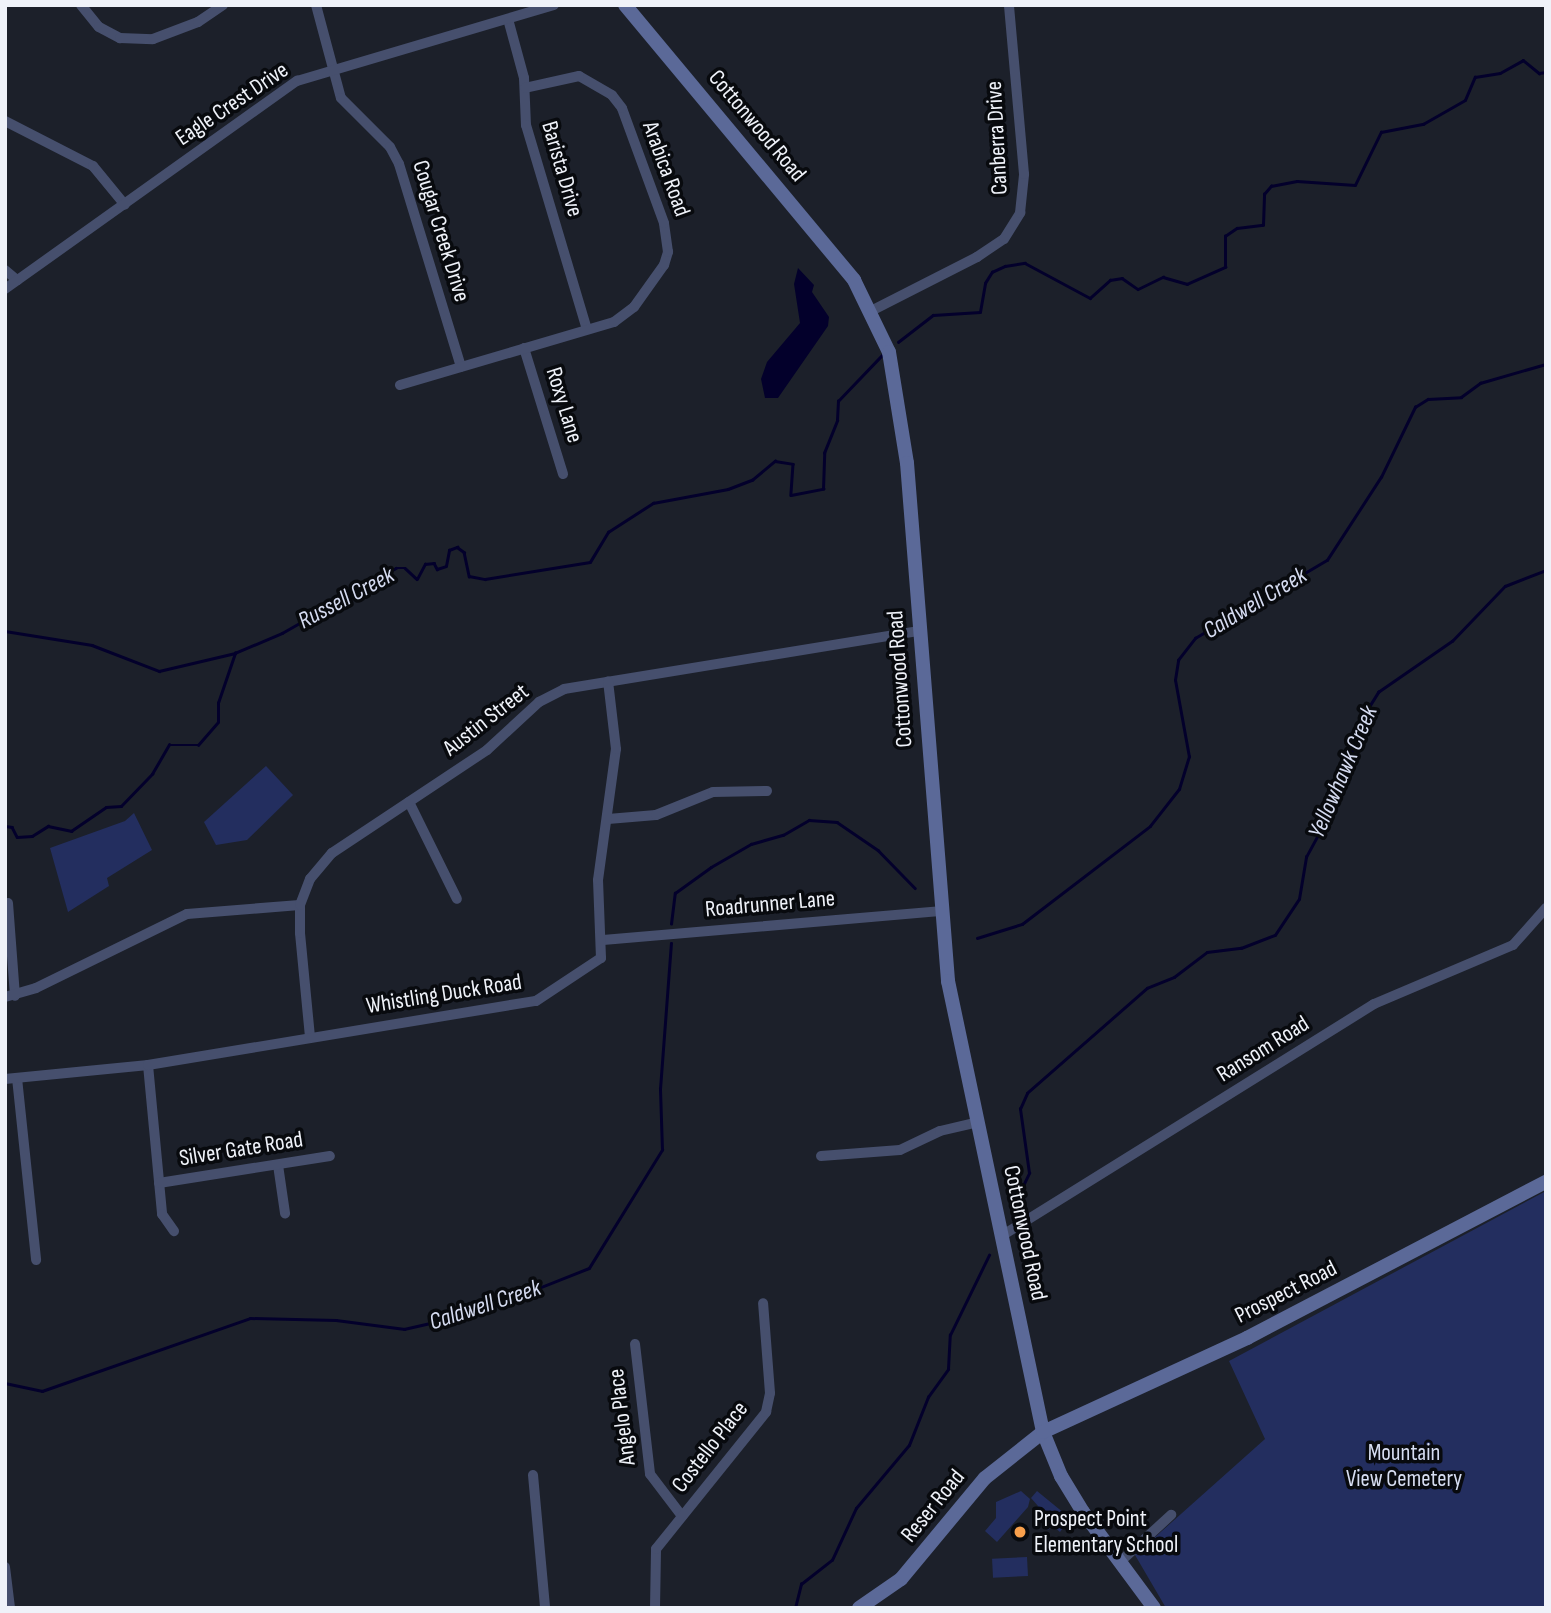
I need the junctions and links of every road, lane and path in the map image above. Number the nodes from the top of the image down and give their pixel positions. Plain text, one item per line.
1 (81, 5) edge
2 (223, 5) edge
3 (316, 5) edge
4 (554, 5) edge
5 (625, 5) edge
6 (1009, 5) edge
7 (508, 19) junction
8 (334, 69) junction
9 (525, 88) junction
10 (5, 121) edge
11 (125, 205) junction
12 (5, 270) edge
13 (17, 280) junction
14 (5, 289) edge
15 (872, 311) junction
16 (587, 330) junction
17 (524, 348) junction
18 (460, 367) junction
19 (400, 385) dead end
20 (563, 474) dead end
21 (919, 631) junction
22 (608, 681) junction
23 (767, 791) dead end
24 (409, 802) junction
25 (608, 819) junction
26 (457, 899) dead end
27 (8, 903) dead end
28 (300, 905) junction
29 (1546, 908) edge
30 (940, 911) junction
31 (603, 940) junction
32 (10, 997) edge
33 (310, 1037) junction
34 (148, 1065) junction
35 (18, 1078) junction
36 (5, 1079) edge
37 (978, 1122) junction
38 (330, 1156) dead end
39 (821, 1156) dead end
40 (278, 1165) junction
41 (1546, 1182) edge
42 (159, 1184) junction
43 (285, 1213) dead end
44 (174, 1231) dead end
45 (1003, 1234) junction
46 (36, 1260) dead end
47 (763, 1303) dead end
48 (635, 1345) dead end
49 (1043, 1432) junction
50 (533, 1475) dead end
51 (1171, 1515) dead end
52 (682, 1516) junction
53 (1122, 1560) junction
54 (5, 1567) edge
55 (10, 1608) edge
56 (545, 1608) edge
57 (655, 1608) edge
58 (859, 1608) edge
59 (1154, 1608) edge

1 - 2 street
3 - 8 street, Cougar Creek Drive
4 - 7 street, Eagle Crest Drive
5 - 15 street, Cottonwood Road
6 - 15 street, Canberra Drive
7 - 8 street, Eagle Crest Drive
7 - 9 street, Barista Drive
8 - 11 street, Eagle Crest Drive
8 - 18 street, Cougar Creek Drive
9 - 16 street, Barista Drive
9 - 16 street, Arabica Road
10 - 11 street
11 - 13 street, Eagle Crest Drive
12 - 13 street
13 - 14 street, Eagle Crest Drive
15 - 21 street, Cottonwood Road
16 - 17 street, Arabica Road
17 - 18 street, Arabica Road
17 - 20 street, Roxy Lane
18 - 19 street, Arabica Road
21 - 22 street, Austin Street
21 - 30 street, Cottonwood Road
22 - 24 street, Austin Street
22 - 25 street
23 - 25 street
24 - 26 street
24 - 28 street, Austin Street
25 - 31 street
27 - 32 street
28 - 32 street
28 - 33 street, Austin Street
29 - 45 street, Ransom Road
30 - 31 street, Roadrunner Lane
30 - 37 street, Cottonwood Road
31 - 33 street, Whistling Duck Road
33 - 34 street, Whistling Duck Road
34 - 35 street, Whistling Duck Road
34 - 42 street
35 - 36 street, Whistling Duck Road
35 - 46 street
37 - 39 street
37 - 45 street, Cottonwood Road
38 - 40 street, Silver Gate Road
40 - 42 street, Silver Gate Road
40 - 43 street
41 - 49 street, Prospect Road
42 - 44 street
45 - 49 street, Cottonwood Road
47 - 52 street, Costello Place
48 - 52 street, Angelo Place
49 - 53 street, Cottonwood Road
49 - 58 street, Reser Road
50 - 56 street
51 - 53 street
52 - 57 street, Costello Place
53 - 59 street, Cottonwood Road
54 - 55 street

